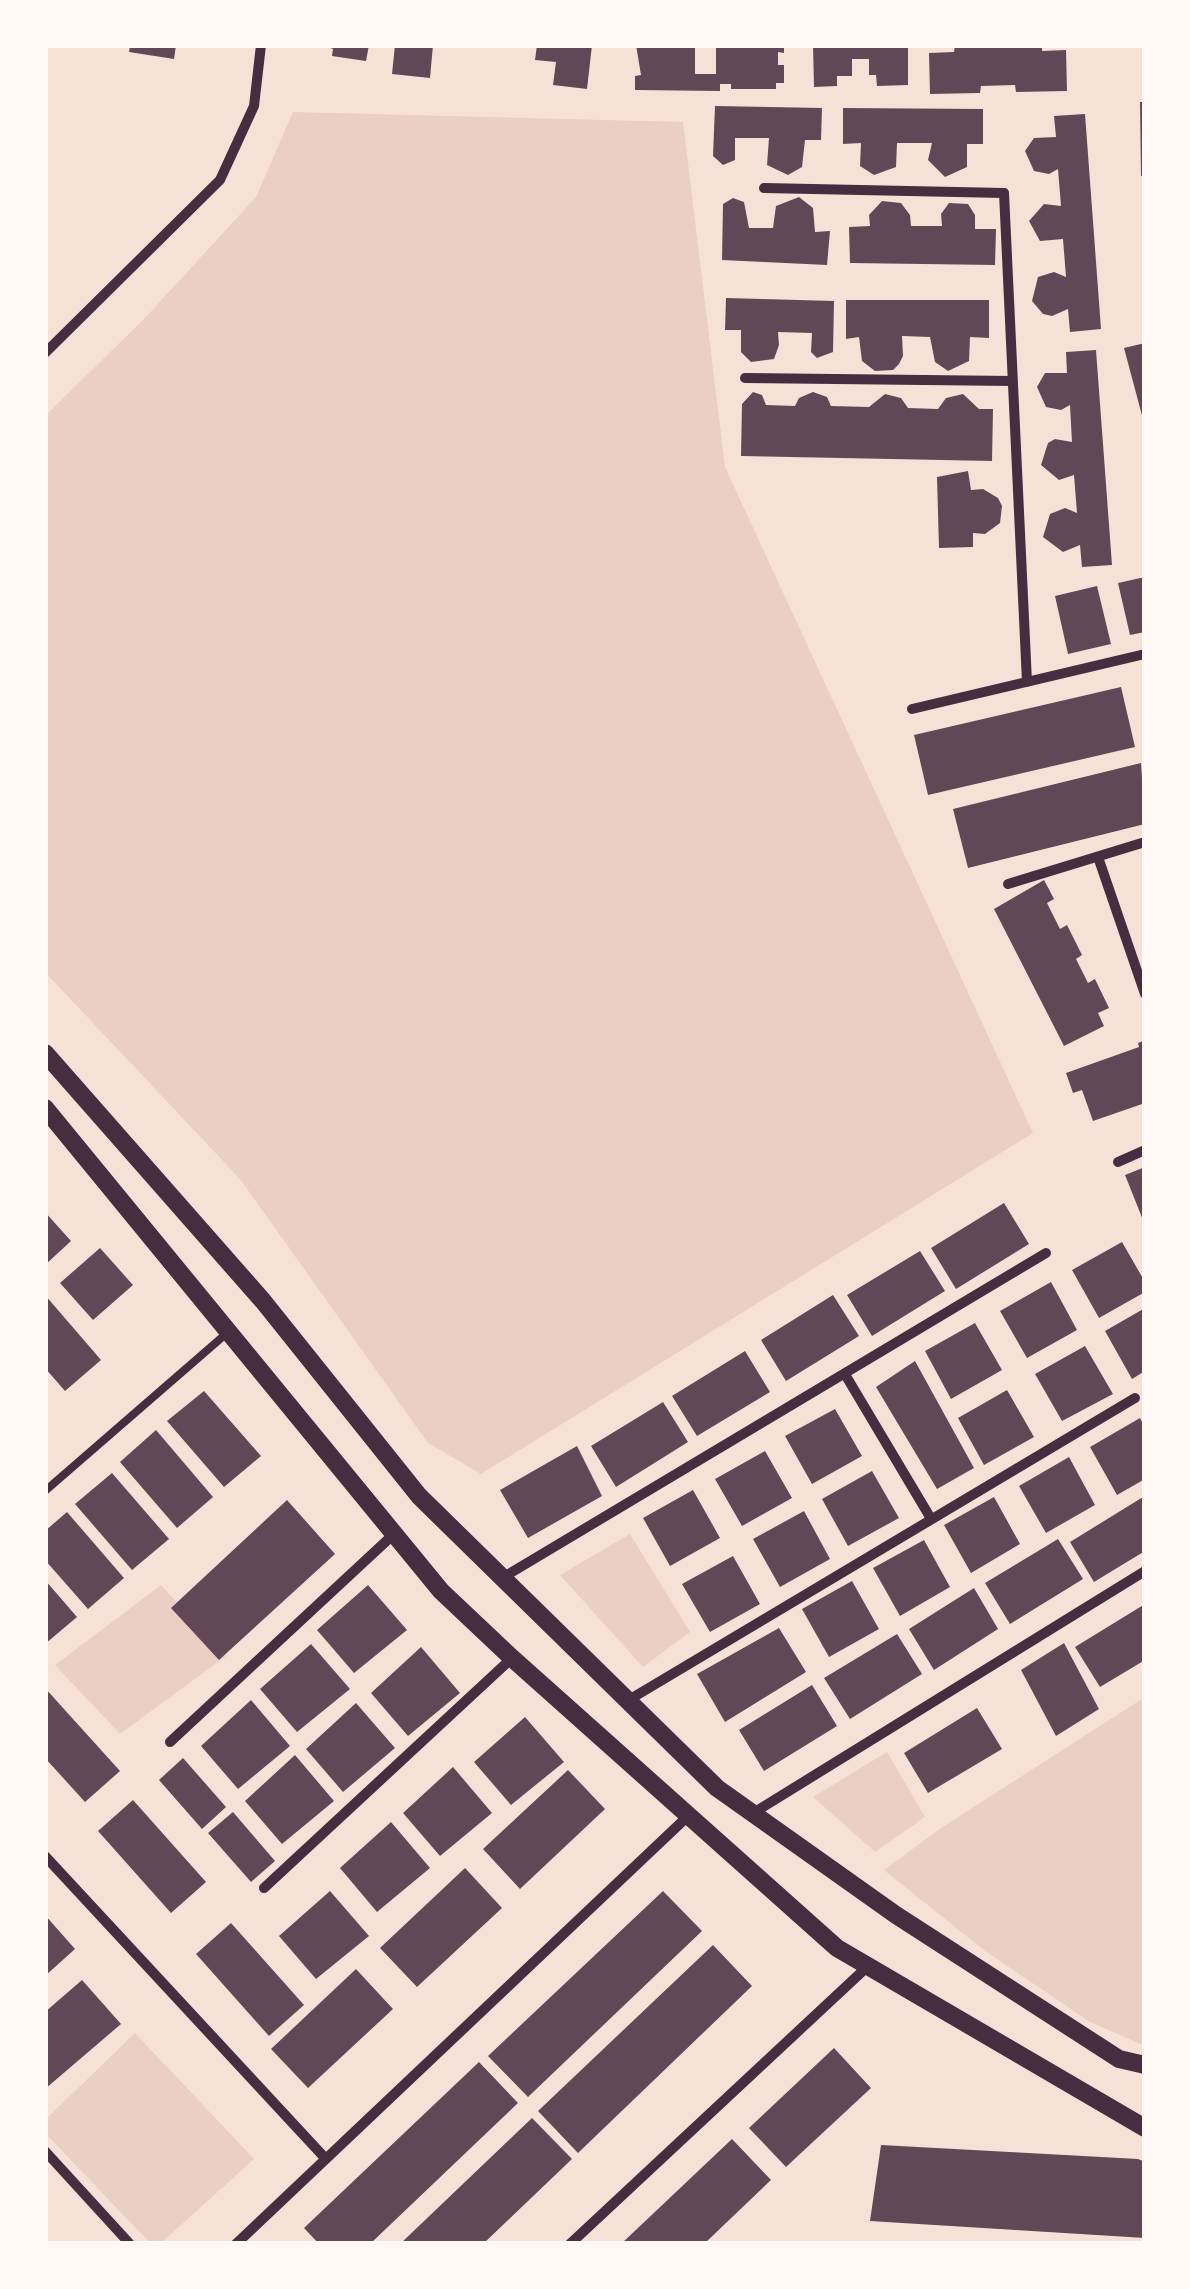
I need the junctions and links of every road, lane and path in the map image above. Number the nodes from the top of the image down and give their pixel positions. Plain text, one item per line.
1 (260, 45) edge
2 (764, 188) dead end
3 (45, 353) edge
4 (745, 378) dead end
5 (1013, 381) junction
6 (1145, 654) edge
7 (1026, 682) junction
8 (912, 709) dead end
9 (1145, 842) edge
10 (1098, 857) junction
11 (1008, 884) dead end
12 (1145, 994) edge
13 (45, 1053) edge
14 (46, 1111) edge
15 (1145, 1150) edge
16 (1118, 1162) dead end
17 (1046, 1253) dead end
18 (230, 1330) junction
19 (846, 1376) junction
20 (1135, 1398) dead end
21 (45, 1492) edge
22 (930, 1517) junction
23 (395, 1534) junction
24 (1145, 1571) edge
25 (502, 1578) junction
26 (512, 1658) junction
27 (628, 1701) junction
28 (170, 1742) dead end
29 (750, 1816) junction
30 (687, 1817) junction
31 (45, 1856) edge
32 (264, 1888) dead end
33 (867, 1967) junction
34 (1145, 2065) edge
35 (1145, 2128) edge
36 (45, 2151) edge
37 (326, 2158) junction
38 (130, 2244) edge
39 (236, 2244) edge
40 (570, 2244) edge

1 - 3 street
2 - 5 street
4 - 5 street
5 - 7 street
6 - 7 street
7 - 8 street
9 - 10 street
10 - 11 street
10 - 12 street
13 - 25 street
14 - 18 street
15 - 16 street
17 - 19 street
18 - 21 lane
18 - 23 street
19 - 22 street
19 - 25 street
20 - 22 street
22 - 27 street
23 - 26 street
23 - 28 street
24 - 29 street
25 - 27 street
26 - 30 street
26 - 32 street
27 - 29 street
29 - 34 street
30 - 33 street
30 - 37 street
31 - 37 street
33 - 35 street
33 - 40 street
36 - 38 street
37 - 39 street

